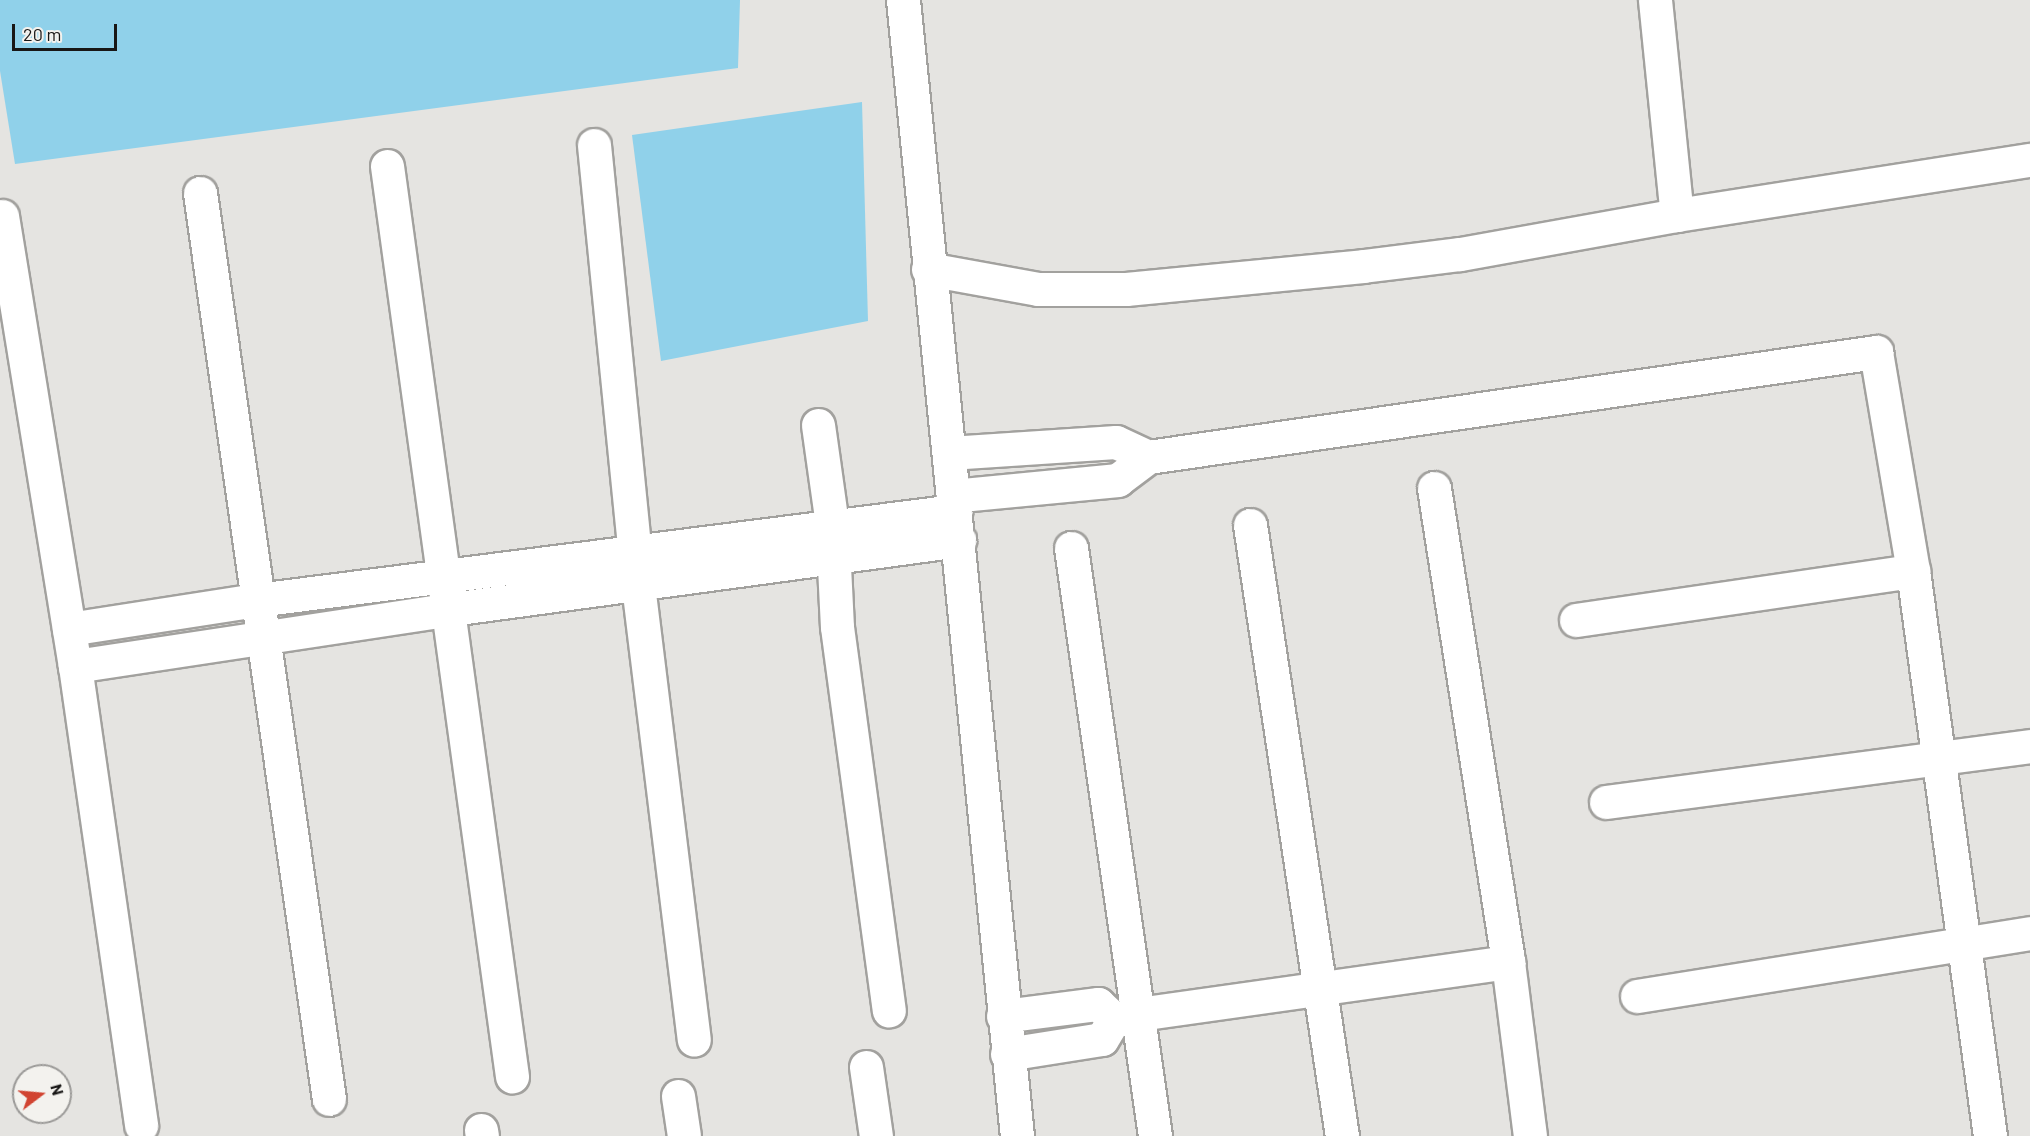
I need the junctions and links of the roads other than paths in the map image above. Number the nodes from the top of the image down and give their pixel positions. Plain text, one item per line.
1 (903, 0) edge
2 (1655, 0) edge
3 (594, 145) dead end
4 (2030, 160) edge
5 (387, 165) dead end
6 (200, 193) dead end
7 (1677, 215) junction
8 (2, 216) dead end
9 (928, 269) junction
10 (818, 425) dead end
11 (949, 453) junction
12 (1148, 457) junction
13 (1434, 488) dead end
14 (956, 516) junction
15 (832, 525) junction
16 (1250, 525) dead end
17 (1071, 548) dead end
18 (635, 550) junction
19 (833, 558) junction
20 (1913, 571) junction
21 (446, 576) junction
22 (638, 585) junction
23 (257, 600) junction
24 (451, 609) junction
25 (1576, 620) dead end
26 (69, 630) junction
27 (262, 638) junction
28 (75, 666) junction
29 (2030, 746) edge
30 (1939, 759) junction
31 (1606, 802) dead end
32 (2030, 933) edge
33 (1964, 942) junction
34 (1508, 962) junction
35 (1320, 988) junction
36 (1636, 996) dead end
37 (889, 1010) dead end
38 (1003, 1016) junction
39 (1126, 1016) junction
40 (694, 1040) dead end
41 (1007, 1054) junction
42 (866, 1067) dead end
43 (512, 1076) dead end
44 (678, 1096) dead end
45 (329, 1099) dead end
46 (141, 1125) dead end
47 (684, 1136) edge
48 (876, 1136) edge
49 (1017, 1136) edge
50 (1155, 1136) edge
51 (1342, 1136) edge
52 (1530, 1136) edge
53 (1990, 1136) edge

1 - 9 street
2 - 7 street
3 - 18 street
4 - 7 street
5 - 21 street
6 - 23 street
7 - 9 street
8 - 26 street
9 - 11 street
10 - 15 street
11 - 12 street
11 - 14 street
12 - 14 street
12 - 20 street
13 - 34 street
14 - 15 street
14 - 19 street
14 - 38 street
15 - 18 street
15 - 19 street
16 - 35 street
17 - 39 street
18 - 21 street
18 - 22 street
19 - 22 street
19 - 37 street
20 - 25 street
20 - 30 street
21 - 23 street
21 - 24 street
22 - 24 street
22 - 40 street
23 - 26 street
23 - 27 street
24 - 27 street
24 - 43 street
26 - 28 street
27 - 28 street
27 - 45 street
28 - 46 street
29 - 30 street
30 - 31 street
30 - 33 street
32 - 33 street
33 - 36 street
33 - 53 street
34 - 35 street
34 - 52 street
35 - 39 street
35 - 51 street
38 - 39 street
38 - 41 street
39 - 41 street
39 - 50 street
41 - 49 street
42 - 48 street
44 - 47 street

